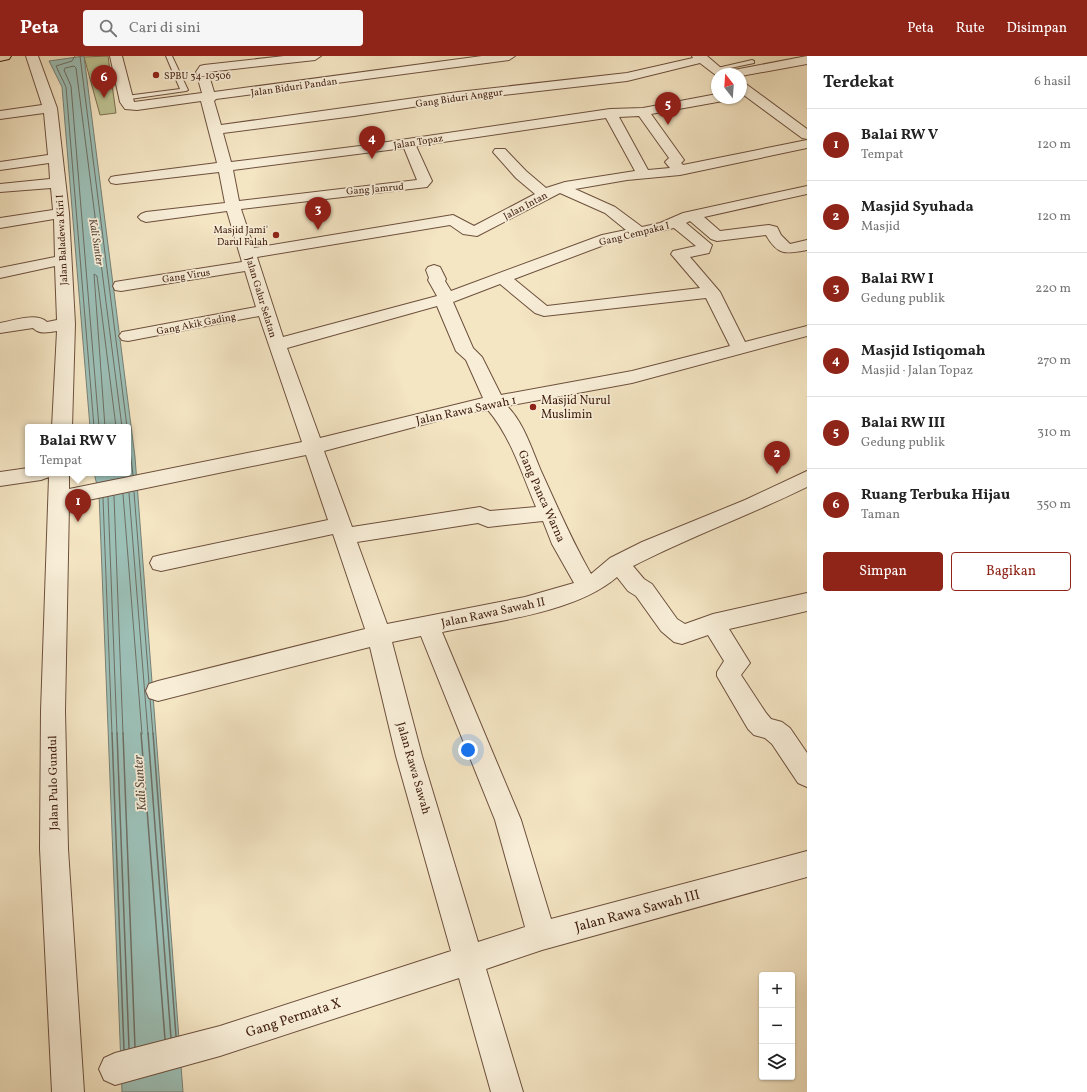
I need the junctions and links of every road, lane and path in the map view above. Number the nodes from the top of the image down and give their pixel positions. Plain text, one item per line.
1 (5, 56) edge
2 (32, 56) edge
3 (116, 56) edge
4 (169, 56) edge
5 (315, 56) edge
6 (509, 56) edge
7 (0, 57) edge
8 (471, 58) edge
9 (700, 58) edge
10 (807, 60) edge
11 (752, 62) dead end
12 (448, 64) junction
13 (714, 68) edge
14 (732, 68) edge
15 (747, 72) edge
16 (344, 89) junction
17 (747, 93) edge
18 (471, 95) junction
19 (126, 98) junction
20 (209, 98) junction
21 (711, 99) edge
22 (50, 108) junction
23 (357, 112) junction
24 (643, 112) junction
25 (610, 114) junction
26 (0, 116) edge
27 (215, 130) junction
28 (807, 135) edge
29 (408, 143) junction
30 (807, 144) edge
31 (500, 152) dead end
32 (56, 158) junction
33 (0, 166) edge
34 (225, 166) junction
35 (680, 171) junction
36 (644, 175) junction
37 (116, 180) dead end
38 (58, 183) junction
39 (0, 188) edge
40 (561, 188) junction
41 (807, 190) edge
42 (545, 194) junction
43 (233, 206) junction
44 (61, 213) junction
45 (693, 216) junction
46 (146, 217) dead end
47 (676, 222) junction
48 (0, 223) edge
49 (638, 232) junction
50 (807, 245) edge
51 (250, 259) junction
52 (62, 260) junction
53 (434, 270) dead end
54 (0, 273) edge
55 (503, 278) junction
56 (121, 286) dead end
57 (712, 292) junction
58 (445, 298) junction
59 (265, 310) junction
60 (66, 324) junction
61 (0, 328) edge
62 (805, 335) edge
63 (128, 336) dead end
64 (276, 345) junction
65 (740, 349) junction
66 (495, 404) junction
67 (62, 424) edge
68 (312, 447) junction
69 (25, 475) edge
70 (60, 476) edge
71 (807, 478) edge
72 (0, 479) edge
73 (66, 497) junction
74 (549, 513) junction
75 (342, 530) junction
76 (161, 563) dead end
77 (618, 564) junction
78 (587, 587) junction
79 (807, 602) edge
80 (713, 623) junction
81 (428, 626) junction
82 (379, 635) junction
83 (158, 691) dead end
84 (807, 775) edge
85 (807, 864) edge
86 (542, 936) junction
87 (469, 960) junction
88 (115, 1068) dead end
89 (68, 1092) edge
90 (507, 1092) edge

1 - 7 main road
2 - 22 street, Jalan Baladewa Kiri I
3 - 19 street
4 - 19 lane
5 - 20 street, Jalan Galur Selatan
6 - 8 street, Jalan Biduri Pandan
8 - 12 street, Jalan Biduri Pandan
9 - 13 street
9 - 18 street, Gang Biduri Anggur
10 - 15 street
11 - 14 lane
12 - 16 street, Jalan Biduri Pandan
12 - 18 street
16 - 20 street, Jalan Biduri Pandan
16 - 23 street
17 - 28 street
18 - 23 street, Gang Biduri Anggur
19 - 20 street, Jalan Biduri Pandan
20 - 27 street, Jalan Galur Selatan
21 - 24 street, Jalan Topaz
22 - 26 street
22 - 32 street, Jalan Baladewa Kiri I
23 - 27 street, Gang Biduri Anggur
24 - 25 street, Jalan Topaz
24 - 35 street
25 - 29 street, Jalan Topaz
25 - 36 street
27 - 34 street, Jalan Galur Selatan
29 - 34 street, Jalan Topaz
29 - 43 street, Gang Jamrud
30 - 35 street, Jalan Intan
31 - 42 street
32 - 33 street
32 - 38 street, Jalan Baladewa Kiri I
34 - 37 street, Jalan Topaz
34 - 43 street, Jalan Galur Selatan
35 - 36 street, Jalan Intan
36 - 40 street, Jalan Intan
38 - 39 street
38 - 44 street, Jalan Baladewa Kiri I
40 - 42 street, Jalan Intan
40 - 49 street
41 - 45 street, Gang Cempaka I
42 - 51 street, Jalan Intan
43 - 46 street
43 - 51 street, Jalan Galur Selatan
44 - 48 street
44 - 52 street, Jalan Baladewa Kiri I
45 - 47 street, Gang Cempaka I
45 - 50 street
47 - 49 street, Gang Cempaka I
47 - 57 street
49 - 55 street, Gang Cempaka I
51 - 56 street, Gang Virus
51 - 59 street, Jalan Galur Selatan
52 - 54 street
52 - 60 street, Jalan Baladewa Kiri I
53 - 58 street, Gang Panca Warna
55 - 57 street
55 - 58 street, Gang Cempaka I
57 - 65 street
58 - 64 street
58 - 66 street, Gang Panca Warna
59 - 63 street, Gang Akik Gading
59 - 64 street, Jalan Galur Selatan
60 - 61 street
60 - 67 street, Jalan Baladewa Kiri I
62 - 65 street, Jalan Rawa Sawah 1
64 - 68 street, Jalan Galur Selatan
65 - 66 street, Jalan Rawa Sawah 1
66 - 68 street, Jalan Rawa Sawah 1
66 - 74 street, Gang Panca Warna
68 - 73 street, Jalan Rawa Sawah 1
68 - 75 street, Jalan Rawa Sawah
69 - 72 street
70 - 73 street, Jalan Pulo Gundul
71 - 77 street, Jalan Rawa Sawah II
73 - 89 street, Jalan Pulo Gundul
74 - 75 street
74 - 78 street, Gang Panca Warna
75 - 76 street
75 - 82 street, Jalan Rawa Sawah
77 - 78 street, Jalan Rawa Sawah II
77 - 80 street
78 - 81 street, Jalan Rawa Sawah II
79 - 80 street
80 - 84 street
81 - 82 street, Jalan Rawa Sawah II
81 - 86 street
82 - 83 street, Jalan Rawa Sawah II
82 - 87 street, Jalan Rawa Sawah
85 - 86 street, Jalan Rawa Sawah III
86 - 87 street, Jalan Rawa Sawah III
87 - 88 street, Gang Permata X
87 - 90 street, Jalan Rawa Sawah

